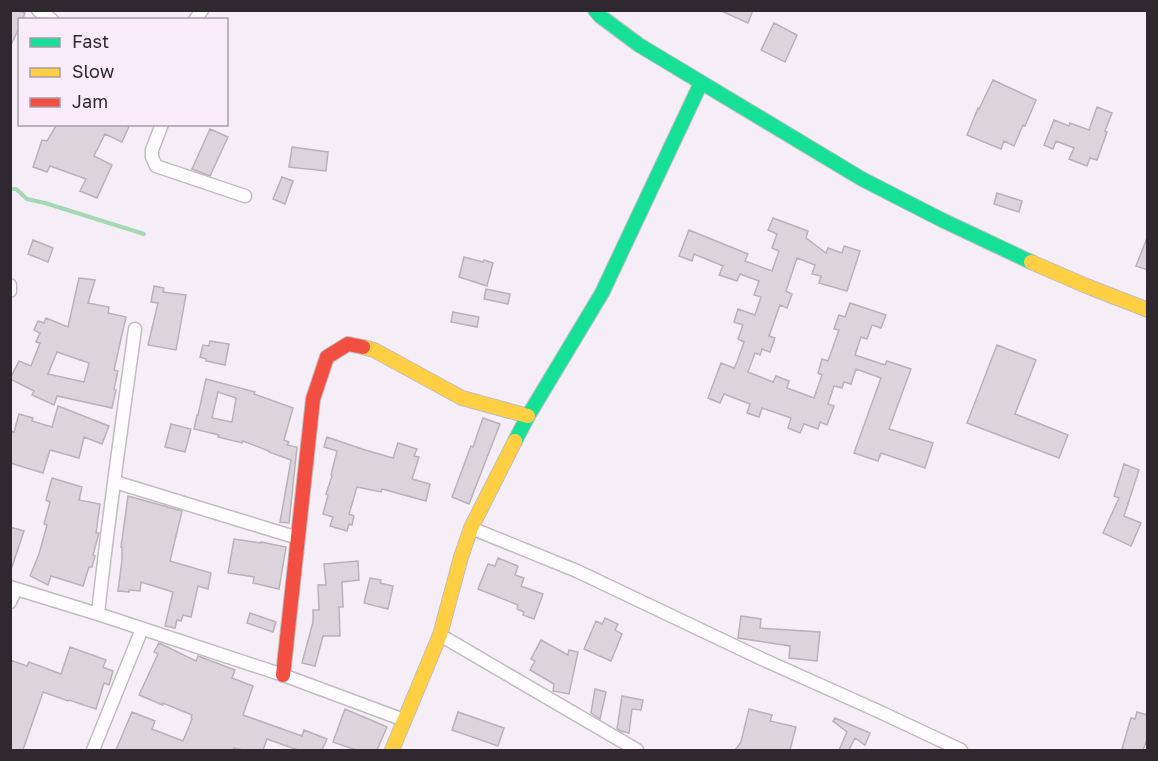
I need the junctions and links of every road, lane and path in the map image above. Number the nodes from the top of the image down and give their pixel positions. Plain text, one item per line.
1 (595, 10) edge
2 (701, 83) junction
3 (161, 126) edge
4 (245, 196) dead end
5 (10, 285) edge
6 (10, 291) edge
7 (1148, 310) edge
8 (135, 329) dead end
9 (528, 416) junction
10 (115, 482) junction
11 (471, 528) junction
12 (298, 538) junction
13 (13, 588) edge
14 (10, 602) edge
15 (98, 614) junction
16 (142, 629) junction
17 (441, 635) junction
18 (283, 675) junction
19 (404, 720) junction
20 (93, 750) edge
21 (392, 750) edge
22 (637, 750) edge
23 (961, 750) edge

1 - 2 street
2 - 7 street
2 - 9 street
3 - 4 street
5 - 6 street
8 - 10 street
9 - 11 street
9 - 12 street
10 - 12 street
10 - 15 street
11 - 17 street
11 - 23 street
12 - 18 street
13 - 14 street
13 - 15 street
15 - 16 street
16 - 18 street
16 - 20 street
17 - 19 street
17 - 22 street
18 - 19 street
19 - 21 street

